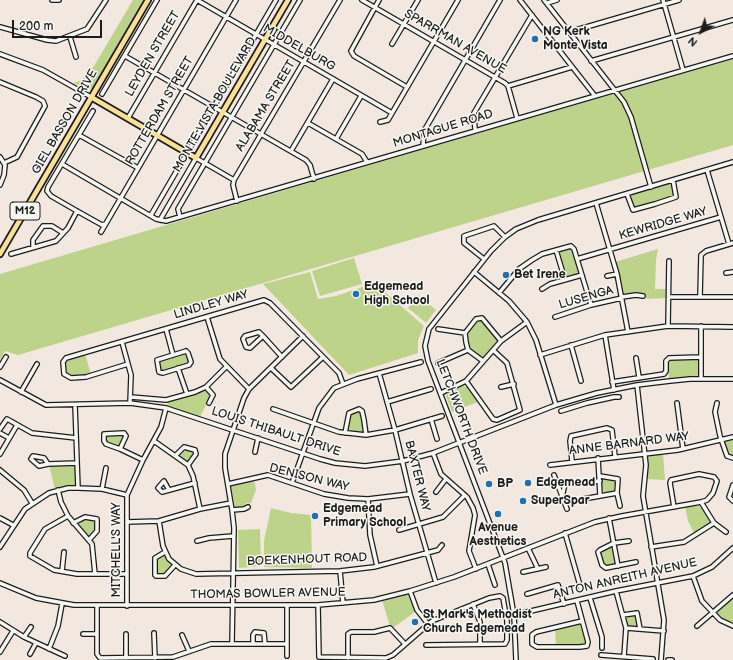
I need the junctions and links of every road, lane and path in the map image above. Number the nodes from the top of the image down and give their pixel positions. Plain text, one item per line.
1 (52, 0) edge
2 (59, 0) edge
3 (106, 0) edge
4 (148, 0) edge
5 (157, 0) edge
6 (197, 0) edge
7 (236, 0) edge
8 (276, 0) edge
9 (288, 0) edge
10 (300, 0) edge
11 (340, 0) edge
12 (362, 0) edge
13 (379, 0) edge
14 (418, 0) edge
15 (458, 0) edge
16 (500, 0) edge
17 (520, 0) edge
18 (557, 0) edge
19 (679, 0) edge
20 (545, 2) edge
21 (664, 2) edge
22 (374, 7) junction
23 (532, 15) junction
24 (226, 17) junction
25 (733, 20) edge
26 (404, 24) junction
27 (0, 27) edge
28 (569, 32) junction
29 (256, 34) junction
30 (70, 36) junction
31 (674, 37) junction
32 (265, 40) junction
33 (433, 42) junction
34 (392, 44) dead end
35 (274, 45) junction
36 (0, 54) edge
37 (125, 56) junction
38 (733, 56) edge
39 (76, 57) dead end
40 (465, 60) junction
41 (591, 61) junction
42 (304, 62) junction
43 (572, 67) junction
44 (684, 70) junction
45 (154, 72) junction
46 (496, 77) junction
47 (333, 79) junction
48 (0, 82) edge
49 (508, 86) junction
50 (407, 87) junction
51 (184, 89) junction
52 (615, 90) junction
53 (102, 94) dead end
54 (361, 96) junction
55 (595, 96) junction
56 (91, 97) junction
57 (214, 107) junction
58 (93, 111) dead end
59 (222, 112) junction
60 (392, 113) junction
61 (231, 117) junction
62 (128, 118) junction
63 (517, 118) junction
64 (380, 122) dead end
65 (308, 123) junction
66 (475, 130) junction
67 (79, 134) junction
68 (261, 135) junction
69 (158, 136) junction
70 (336, 138) junction
71 (423, 146) junction
72 (291, 151) junction
73 (187, 153) junction
74 (0, 157) edge
75 (196, 158) junction
76 (367, 162) junction
77 (733, 162) edge
78 (4, 163) junction
79 (205, 163) junction
80 (62, 164) junction
81 (138, 168) junction
82 (707, 170) junction
83 (314, 179) junction
84 (234, 180) junction
85 (673, 180) junction
86 (0, 185) edge
87 (651, 186) junction
88 (627, 194) junction
89 (121, 198) junction
90 (237, 201) junction
91 (596, 202) junction
92 (77, 211) junction
93 (151, 215) junction
94 (721, 217) junction
95 (180, 218) junction
96 (160, 220) junction
97 (105, 224) junction
98 (101, 232) dead end
99 (63, 233) junction
100 (504, 237) junction
101 (731, 243) edge
102 (33, 247) junction
103 (556, 250) junction
104 (610, 250) junction
105 (0, 254) edge
106 (11, 254) dead end
107 (484, 259) junction
108 (577, 259) junction
109 (669, 261) dead end
110 (474, 272) junction
111 (733, 272) edge
112 (726, 273) dead end
113 (617, 274) junction
114 (582, 275) junction
115 (607, 276) dead end
116 (565, 280) junction
117 (542, 289) dead end
118 (499, 292) junction
119 (643, 296) dead end
120 (669, 296) junction
121 (700, 297) junction
122 (733, 297) edge
123 (622, 298) junction
124 (591, 305) junction
125 (207, 317) junction
126 (555, 317) dead end
127 (527, 322) junction
128 (668, 326) junction
129 (701, 326) junction
130 (733, 327) edge
131 (166, 329) junction
132 (438, 329) dead end
133 (628, 332) junction
134 (465, 333) junction
135 (605, 335) junction
136 (263, 336) junction
137 (303, 336) junction
138 (501, 341) junction
139 (122, 342) junction
140 (571, 345) junction
141 (468, 350) junction
142 (493, 350) junction
143 (540, 354) junction
144 (174, 355) junction
145 (6, 357) dead end
146 (282, 357) junction
147 (323, 357) junction
148 (701, 357) junction
149 (636, 358) dead end
150 (483, 361) junction
151 (421, 362) dead end
152 (438, 363) dead end
153 (37, 364) dead end
154 (128, 364) junction
155 (0, 367) edge
156 (226, 367) junction
157 (178, 368) junction
158 (271, 368) junction
159 (379, 373) junction
160 (639, 377) junction
161 (701, 379) junction
162 (733, 379) edge
163 (0, 380) edge
164 (466, 381) junction
165 (581, 381) dead end
166 (612, 382) junction
167 (343, 384) junction
168 (514, 384) junction
169 (637, 385) junction
170 (206, 387) junction
171 (501, 388) dead end
172 (249, 389) junction
173 (431, 389) dead end
174 (614, 390) junction
175 (22, 392) junction
176 (441, 393) junction
177 (187, 394) junction
178 (586, 396) junction
179 (131, 397) junction
180 (619, 398) dead end
181 (387, 402) junction
182 (677, 402) dead end
183 (130, 403) junction
184 (209, 403) dead end
185 (587, 403) junction
186 (717, 403) dead end
187 (75, 405) junction
188 (556, 405) junction
189 (166, 408) junction
190 (274, 409) dead end
191 (561, 412) dead end
192 (442, 416) dead end
193 (431, 419) junction
194 (312, 423) junction
195 (17, 425) junction
196 (0, 429) edge
197 (232, 430) junction
198 (395, 430) junction
199 (0, 433) edge
200 (345, 433) junction
201 (366, 435) junction
202 (733, 437) edge
203 (9, 438) junction
204 (76, 438) junction
205 (258, 438) junction
206 (437, 439) dead end
207 (721, 439) junction
208 (154, 441) junction
209 (460, 443) junction
210 (120, 449) junction
211 (683, 449) junction
212 (255, 452) dead end
213 (302, 453) junction
214 (432, 453) junction
215 (644, 453) junction
216 (0, 454) edge
217 (176, 455) junction
218 (615, 456) junction
219 (598, 458) junction
220 (733, 458) edge
221 (142, 460) junction
222 (403, 461) junction
223 (572, 461) junction
224 (77, 463) junction
225 (48, 464) dead end
226 (188, 465) junction
227 (550, 465) dead end
228 (106, 468) dead end
229 (0, 470) edge
230 (554, 476) dead end
231 (600, 476) junction
232 (446, 479) junction
233 (600, 481) junction
234 (195, 483) junction
235 (292, 483) junction
236 (565, 483) junction
237 (228, 484) junction
238 (556, 484) junction
239 (733, 485) edge
240 (78, 488) junction
241 (102, 489) junction
242 (58, 490) junction
243 (169, 490) dead end
244 (436, 492) dead end
245 (617, 493) junction
246 (410, 494) junction
247 (127, 495) junction
248 (600, 495) junction
249 (464, 496) junction
250 (562, 498) junction
251 (368, 499) junction
252 (583, 499) dead end
253 (733, 501) edge
254 (701, 502) junction
255 (32, 503) junction
256 (231, 503) junction
257 (248, 506) dead end
258 (620, 506) dead end
259 (674, 507) junction
260 (200, 509) junction
261 (567, 509) dead end
262 (232, 510) junction
263 (645, 512) junction
264 (68, 516) junction
265 (0, 518) edge
266 (609, 518) junction
267 (127, 522) junction
268 (159, 522) junction
269 (74, 523) junction
270 (714, 523) junction
271 (13, 525) junction
272 (419, 525) junction
273 (399, 530) dead end
274 (726, 532) dead end
275 (565, 533) junction
276 (233, 536) junction
277 (90, 540) junction
278 (196, 541) dead end
279 (629, 541) dead end
280 (614, 543) junction
281 (442, 545) dead end
282 (0, 547) edge
283 (652, 547) junction
284 (528, 548) junction
285 (733, 548) edge
286 (64, 552) dead end
287 (165, 552) junction
288 (427, 552) junction
289 (504, 558) junction
290 (636, 562) dead end
291 (488, 564) junction
292 (175, 565) junction
293 (377, 566) junction
294 (618, 566) junction
295 (546, 567) dead end
296 (538, 568) junction
297 (476, 569) junction
298 (340, 571) junction
299 (62, 572) junction
300 (524, 572) dead end
301 (95, 574) junction
302 (126, 574) junction
303 (234, 574) junction
304 (693, 576) junction
305 (0, 583) edge
306 (436, 583) junction
307 (658, 583) junction
308 (495, 585) dead end
309 (581, 589) dead end
310 (410, 591) junction
311 (616, 591) junction
312 (527, 594) dead end
313 (733, 595) edge
314 (590, 598) junction
315 (576, 601) junction
316 (343, 603) junction
317 (62, 604) junction
318 (473, 604) junction
319 (564, 604) junction
320 (233, 605) junction
321 (318, 605) junction
322 (97, 606) junction
323 (127, 606) junction
324 (287, 606) junction
325 (712, 612) junction
326 (514, 615) junction
327 (624, 615) junction
328 (0, 622) edge
329 (582, 622) junction
330 (428, 624) junction
331 (697, 626) dead end
332 (733, 626) edge
333 (31, 627) dead end
334 (626, 628) junction
335 (640, 629) junction
336 (14, 631) junction
337 (664, 631) junction
338 (154, 633) dead end
339 (83, 634) dead end
340 (97, 634) junction
341 (126, 634) dead end
342 (182, 634) dead end
343 (24, 637) junction
344 (36, 643) junction
345 (232, 644) junction
346 (253, 644) junction
347 (265, 644) junction
348 (286, 644) junction
349 (405, 644) junction
350 (480, 644) junction
351 (426, 645) dead end
352 (602, 648) dead end
353 (49, 649) junction
354 (189, 651) junction
355 (0, 652) edge
356 (30, 654) dead end
357 (65, 656) dead end
358 (287, 656) dead end
359 (601, 656) dead end
360 (624, 656) junction
361 (126, 658) junction
362 (155, 658) junction
363 (348, 658) junction
364 (653, 659) dead end
365 (516, 660) edge
366 (661, 660) edge
367 (668, 660) edge
368 (672, 660) edge

1 - 2 street
3 - 30 street
4 - 56 main road, GIEL BASSON DRIVE / M12
5 - 37 street
6 - 24 street, MIDDELBURG
6 - 45 street, LEYDEN STREET
7 - 24 street, ROTTERDAM STREET
8 - 29 street, MONTE VISTA BOULEVARD
9 - 32 main road, MONTE VISTA BOULEVARD
10 - 35 street, MONTE VISTA BOULEVARD
11 - 42 street, ALABAMA STREET
12 - 22 street, SPARRMAN AVENUE
13 - 22 street
14 - 26 street
15 - 33 street
16 - 40 street
17 - 23 street
18 - 20 street
19 - 21 street
20 - 28 street
21 - 28 street
21 - 31 street
22 - 26 street, SPARRMAN AVENUE
22 - 50 street
23 - 43 street
23 - 46 street
24 - 29 street, MIDDELBURG
24 - 51 street, ROTTERDAM STREET
25 - 31 street
26 - 33 street, SPARRMAN AVENUE
26 - 34 street
27 - 30 street
28 - 41 street
29 - 32 street, MIDDELBURG
29 - 57 street, MONTE VISTA BOULEVARD
30 - 39 street
31 - 41 street
31 - 44 street
32 - 35 street, MIDDELBURG
32 - 59 main road, MONTE VISTA BOULEVARD
33 - 40 street, SPARRMAN AVENUE
33 - 50 street
35 - 42 street, MIDDELBURG
35 - 61 street, MONTE VISTA BOULEVARD
36 - 56 street
37 - 45 street
37 - 53 street
38 - 44 street, MONTAGUE ROAD
40 - 46 street, SPARRMAN AVENUE
40 - 71 street
41 - 52 street
42 - 47 street, MIDDELBURG
42 - 68 street, ALABAMA STREET
43 - 49 street
43 - 55 street
44 - 52 street, MONTAGUE ROAD
45 - 51 street
45 - 62 street, LEYDEN STREET
46 - 49 street, SPARRMAN AVENUE
46 - 66 street
47 - 54 street, MIDDELBURG
47 - 65 street
48 - 78 street
49 - 63 street, SPARRMAN AVENUE
50 - 60 street
51 - 57 street
51 - 69 street, ROTTERDAM STREET
52 - 55 street, MONTAGUE ROAD
52 - 87 street
54 - 60 street, MIDDELBURG
54 - 70 street
55 - 63 street, MONTAGUE ROAD
56 - 62 main road
56 - 105 main road, GIEL BASSON DRIVE / M12
57 - 59 street
57 - 73 street, MONTE VISTA BOULEVARD
58 - 67 street
59 - 61 street
59 - 75 main road, MONTE VISTA BOULEVARD
60 - 64 street
61 - 68 street
61 - 79 street, MONTE VISTA BOULEVARD
62 - 69 main road
63 - 66 street, MONTAGUE ROAD
65 - 70 street
65 - 72 street
66 - 71 street, MONTAGUE ROAD
67 - 80 street
67 - 81 street
68 - 72 street
68 - 84 street, ALABAMA STREET
69 - 73 main road
69 - 81 street, ROTTERDAM STREET
70 - 76 street
71 - 76 street, MONTAGUE ROAD
72 - 83 street
73 - 75 main road
73 - 93 street, MONTE VISTA BOULEVARD
74 - 78 street
75 - 79 street
75 - 96 street, MONTE VISTA BOULEVARD
76 - 83 street, MONTAGUE ROAD
77 - 82 street, LETCHWORTH DRIVE
78 - 86 street
79 - 84 street
79 - 95 street, MONTE VISTA BOULEVARD
80 - 89 street
80 - 92 street
81 - 89 street, ROTTERDAM STREET
82 - 85 street, LETCHWORTH DRIVE
82 - 94 street
83 - 90 street, MONTAGUE ROAD
84 - 90 street
85 - 87 street, LETCHWORTH DRIVE
85 - 88 street
87 - 88 street, LETCHWORTH DRIVE
88 - 91 street, LETCHWORTH DRIVE
89 - 93 street
89 - 97 street, ROTTERDAM STREET
90 - 95 street, MONTAGUE ROAD
91 - 100 street, LETCHWORTH DRIVE
91 - 104 street
92 - 97 street
92 - 99 street
93 - 96 street
94 - 101 street
94 - 104 street, KEWRIDGE WAY
95 - 96 street, MONTAGUE ROAD
97 - 98 street, ROTTERDAM STREET
99 - 102 street
99 - 102 street
100 - 107 street, LETCHWORTH DRIVE
100 - 107 street
101 - 121 street
102 - 106 street
103 - 108 street
103 - 116 street
103 - 118 street
104 - 108 street, KEWRIDGE WAY
104 - 113 street
107 - 110 street, LETCHWORTH DRIVE
108 - 114 street
109 - 120 street
110 - 118 street
110 - 176 street, LETCHWORTH DRIVE
111 - 112 street
113 - 115 street
113 - 123 street
114 - 116 street
114 - 124 street
116 - 117 street
118 - 127 street
119 - 123 street, LUSENGA
120 - 121 street
120 - 128 street
121 - 122 street
123 - 124 street, LUSENGA
123 - 133 street
124 - 126 street, LUSENGA
125 - 131 street, LINDLEY WAY
125 - 137 street, LINDLEY WAY
125 - 156 street
127 - 138 street
127 - 143 street
128 - 129 street
128 - 133 street
129 - 130 street
129 - 148 street
131 - 139 street, LINDLEY WAY
131 - 144 street
132 - 134 street
133 - 135 street
134 - 138 street
134 - 141 street
135 - 140 street
135 - 166 street
136 - 136 street
136 - 146 street
137 - 146 street
137 - 147 street, LINDLEY WAY
138 - 142 street
139 - 154 street
139 - 154 street, LINDLEY WAY
140 - 143 street
140 - 165 street
141 - 150 street
141 - 152 street
142 - 150 street
142 - 168 street
143 - 188 street
144 - 157 street
144 - 157 street
145 - 155 street
146 - 158 street
147 - 158 street
147 - 167 street, LINDLEY WAY
148 - 160 street
148 - 161 street
149 - 160 street
150 - 164 street
151 - 159 street
153 - 175 street
154 - 179 street
156 - 170 street
156 - 172 street
157 - 177 street
158 - 172 street
159 - 167 street
159 - 181 street, BAXTER WAY
160 - 166 street
161 - 162 street, LOUIS THIBAULT DRIVE
161 - 169 street, LOUIS THIBAULT DRIVE
163 - 175 street, LOUIS THIBAULT DRIVE
164 - 168 street
164 - 176 street
166 - 174 street
167 - 194 street
168 - 171 street
169 - 174 street, LOUIS THIBAULT DRIVE
169 - 215 street
170 - 177 street
170 - 184 street
172 - 197 street
173 - 181 street
174 - 178 street, LOUIS THIBAULT DRIVE
175 - 187 street, LOUIS THIBAULT DRIVE
176 - 209 street, LETCHWORTH DRIVE
177 - 179 street
178 - 185 street
178 - 188 street, LOUIS THIBAULT DRIVE
179 - 183 street
180 - 185 street
181 - 198 street, BAXTER WAY
182 - 211 street
183 - 187 street, LOUIS THIBAULT DRIVE
183 - 189 street, LOUIS THIBAULT DRIVE
185 - 191 street
186 - 207 street
187 - 204 street
188 - 209 street, LOUIS THIBAULT DRIVE
189 - 197 street, LOUIS THIBAULT DRIVE
189 - 208 street, MITCHELL'S WAY
190 - 194 street
192 - 193 street
193 - 198 street
193 - 206 street
194 - 200 street
194 - 213 street
195 - 196 street
195 - 203 street
195 - 204 street
197 - 205 street, LOUIS THIBAULT DRIVE
197 - 237 street
198 - 201 street
198 - 222 street, BAXTER WAY
199 - 203 street
200 - 201 street
200 - 201 street
202 - 207 street, ANNE BARNARD WAY
203 - 216 street
204 - 224 street
205 - 212 street
205 - 213 street, LOUIS THIBAULT DRIVE
207 - 211 street, ANNE BARNARD WAY
207 - 220 street
208 - 217 street
208 - 221 street, MITCHELL'S WAY
209 - 214 street, LOUIS THIBAULT DRIVE
209 - 289 street, LETCHWORTH DRIVE
210 - 210 street
210 - 221 street
211 - 215 street, ANNE BARNARD WAY
213 - 222 street, LOUIS THIBAULT DRIVE
213 - 235 street
214 - 222 street, LOUIS THIBAULT DRIVE
214 - 232 street
215 - 218 street, ANNE BARNARD WAY
215 - 263 street
217 - 226 street
217 - 226 street
218 - 219 street, ANNE BARNARD WAY
218 - 223 street
219 - 223 street, ANNE BARNARD WAY
219 - 231 street
221 - 247 street, MITCHELL'S WAY
222 - 246 street, BAXTER WAY
223 - 227 street, ANNE BARNARD WAY
224 - 225 street
224 - 240 street
226 - 234 street
228 - 241 street
229 - 255 street
230 - 238 street
231 - 233 street
231 - 245 street
232 - 244 street
232 - 249 street
233 - 236 street
233 - 248 street
234 - 243 street
234 - 260 street
235 - 237 street, DENISON WAY
235 - 251 street, DENISON WAY
236 - 238 street
236 - 250 street
237 - 256 street
238 - 250 street
239 - 253 street
240 - 241 street
240 - 242 street
241 - 247 street
242 - 255 street
242 - 264 street
245 - 248 street
245 - 258 street
246 - 251 street, DENISON WAY
246 - 272 street, BAXTER WAY
247 - 267 street, MITCHELL'S WAY
248 - 252 street
249 - 272 street
249 - 297 street
250 - 261 street
251 - 293 street
254 - 259 street, THOMAS BOWLER AVENUE
254 - 259 street
254 - 270 street
255 - 271 street
256 - 260 street
256 - 262 street
257 - 262 street
259 - 263 street, THOMAS BOWLER AVENUE
260 - 268 street
262 - 276 street
263 - 266 street, THOMAS BOWLER AVENUE
263 - 283 street
264 - 269 street
264 - 299 street
265 - 271 street
266 - 275 street, THOMAS BOWLER AVENUE
266 - 280 street
267 - 268 street
267 - 302 street, MITCHELL'S WAY
268 - 287 street
269 - 277 street
269 - 277 street
270 - 274 street
270 - 283 street
271 - 282 street
272 - 273 street
272 - 288 street, BAXTER WAY
275 - 284 street, THOMAS BOWLER AVENUE
275 - 309 street
276 - 278 street
276 - 303 street
277 - 301 street
279 - 280 street
280 - 294 street
280 - 294 street
281 - 288 street, BOEKENHOUT ROAD
283 - 307 street
284 - 289 street, THOMAS BOWLER AVENUE
284 - 296 street
285 - 304 street, ANTON ANREITH AVENUE
286 - 299 street
287 - 292 street
287 - 292 street
288 - 293 street, BOEKENHOUT ROAD
288 - 306 street, BAXTER WAY
289 - 291 street, THOMAS BOWLER AVENUE
289 - 326 street, LETCHWORTH DRIVE
290 - 294 street
291 - 297 street, THOMAS BOWLER AVENUE
291 - 308 street
292 - 303 street, BOEKENHOUT ROAD
293 - 298 street, BOEKENHOUT ROAD
295 - 296 street
296 - 300 street
297 - 306 street, THOMAS BOWLER AVENUE
298 - 303 street, BOEKENHOUT ROAD
298 - 316 street
299 - 301 street
301 - 302 street
302 - 323 street, MITCHELL'S WAY
303 - 320 street
304 - 307 street, ANTON ANREITH AVENUE
304 - 325 street
305 - 317 street, THOMAS BOWLER AVENUE
306 - 310 street, THOMAS BOWLER AVENUE
307 - 311 street, ANTON ANREITH AVENUE
307 - 337 street
310 - 316 street, THOMAS BOWLER AVENUE
310 - 330 street
311 - 314 street, ANTON ANREITH AVENUE
311 - 327 street
312 - 319 street
313 - 325 street
314 - 315 street, ANTON ANREITH AVENUE
314 - 352 street
315 - 319 street, ANTON ANREITH AVENUE
315 - 329 street
316 - 321 street, THOMAS BOWLER AVENUE
317 - 322 street, THOMAS BOWLER AVENUE
317 - 353 street
318 - 330 street
318 - 350 street
318 - 350 street
319 - 326 street, ANTON ANREITH AVENUE
320 - 323 street, THOMAS BOWLER AVENUE
320 - 324 street, THOMAS BOWLER AVENUE
320 - 345 street
321 - 324 street, THOMAS BOWLER AVENUE
321 - 363 street
322 - 323 street, THOMAS BOWLER AVENUE
322 - 340 street
324 - 348 street
325 - 331 street
325 - 332 street
326 - 365 street, LETCHWORTH DRIVE
327 - 334 street
327 - 335 street
328 - 336 street
329 - 329 street
330 - 349 street
333 - 343 street
334 - 335 street
334 - 360 street
335 - 337 street
336 - 343 street
336 - 355 street
337 - 366 street
338 - 362 street
339 - 340 street
340 - 361 street
341 - 361 street
342 - 354 street
343 - 344 street
344 - 353 street
344 - 356 street
345 - 346 street
345 - 354 street
346 - 347 street
346 - 347 street
347 - 348 street
348 - 358 street
349 - 363 street
349 - 363 street
350 - 351 street
353 - 357 street
354 - 362 street
359 - 360 street
360 - 364 street
361 - 362 street
367 - 368 street

